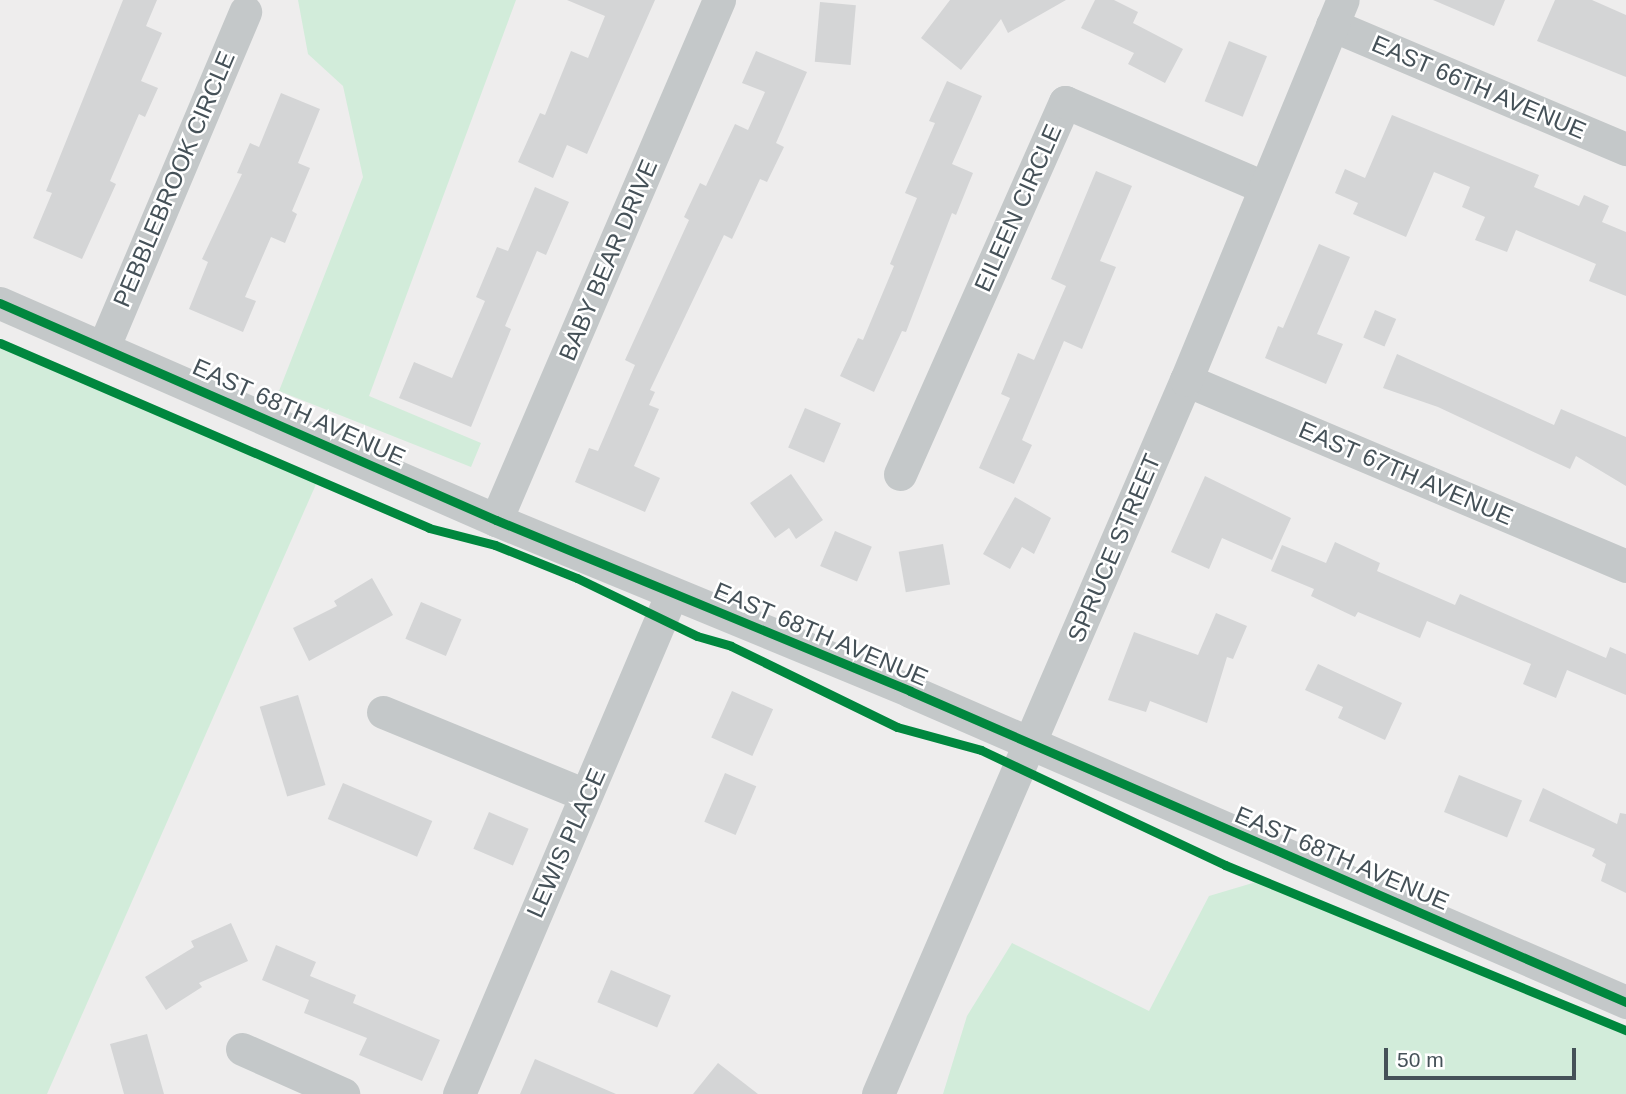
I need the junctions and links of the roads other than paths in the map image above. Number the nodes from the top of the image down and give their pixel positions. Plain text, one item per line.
1 (719, 0) edge
2 (245, 12) dead end
3 (1337, 12) edge
4 (1626, 149) edge
5 (1263, 187) junction
6 (0, 303) edge
7 (104, 346) junction
8 (1186, 380) junction
9 (900, 474) dead end
10 (496, 520) junction
11 (1626, 566) edge
12 (673, 593) junction
13 (383, 712) dead end
14 (1029, 744) junction
15 (585, 795) junction
16 (1626, 1002) edge
17 (242, 1049) dead end
18 (343, 1094) edge
19 (459, 1094) edge
20 (878, 1094) edge

1 - 10 street, BABY BEAR DRIVE
2 - 7 street, PEBBLEBROOK CIRCLE
3 - 4 street, EAST 66TH AVENUE
3 - 5 street, SPRUCE STREET
5 - 8 street, SPRUCE STREET
5 - 9 street, EILEEN CIRCLE
6 - 7 street, EAST 68TH AVENUE
7 - 10 street, EAST 68TH AVENUE
8 - 11 street, EAST 67TH AVENUE
8 - 14 street, SPRUCE STREET
10 - 12 street, EAST 68TH AVENUE
12 - 14 street, EAST 68TH AVENUE
12 - 15 street, LEWIS PLACE
13 - 15 street
14 - 16 street, EAST 68TH AVENUE
14 - 20 street, SPRUCE STREET
15 - 19 street, LEWIS PLACE
17 - 18 street

